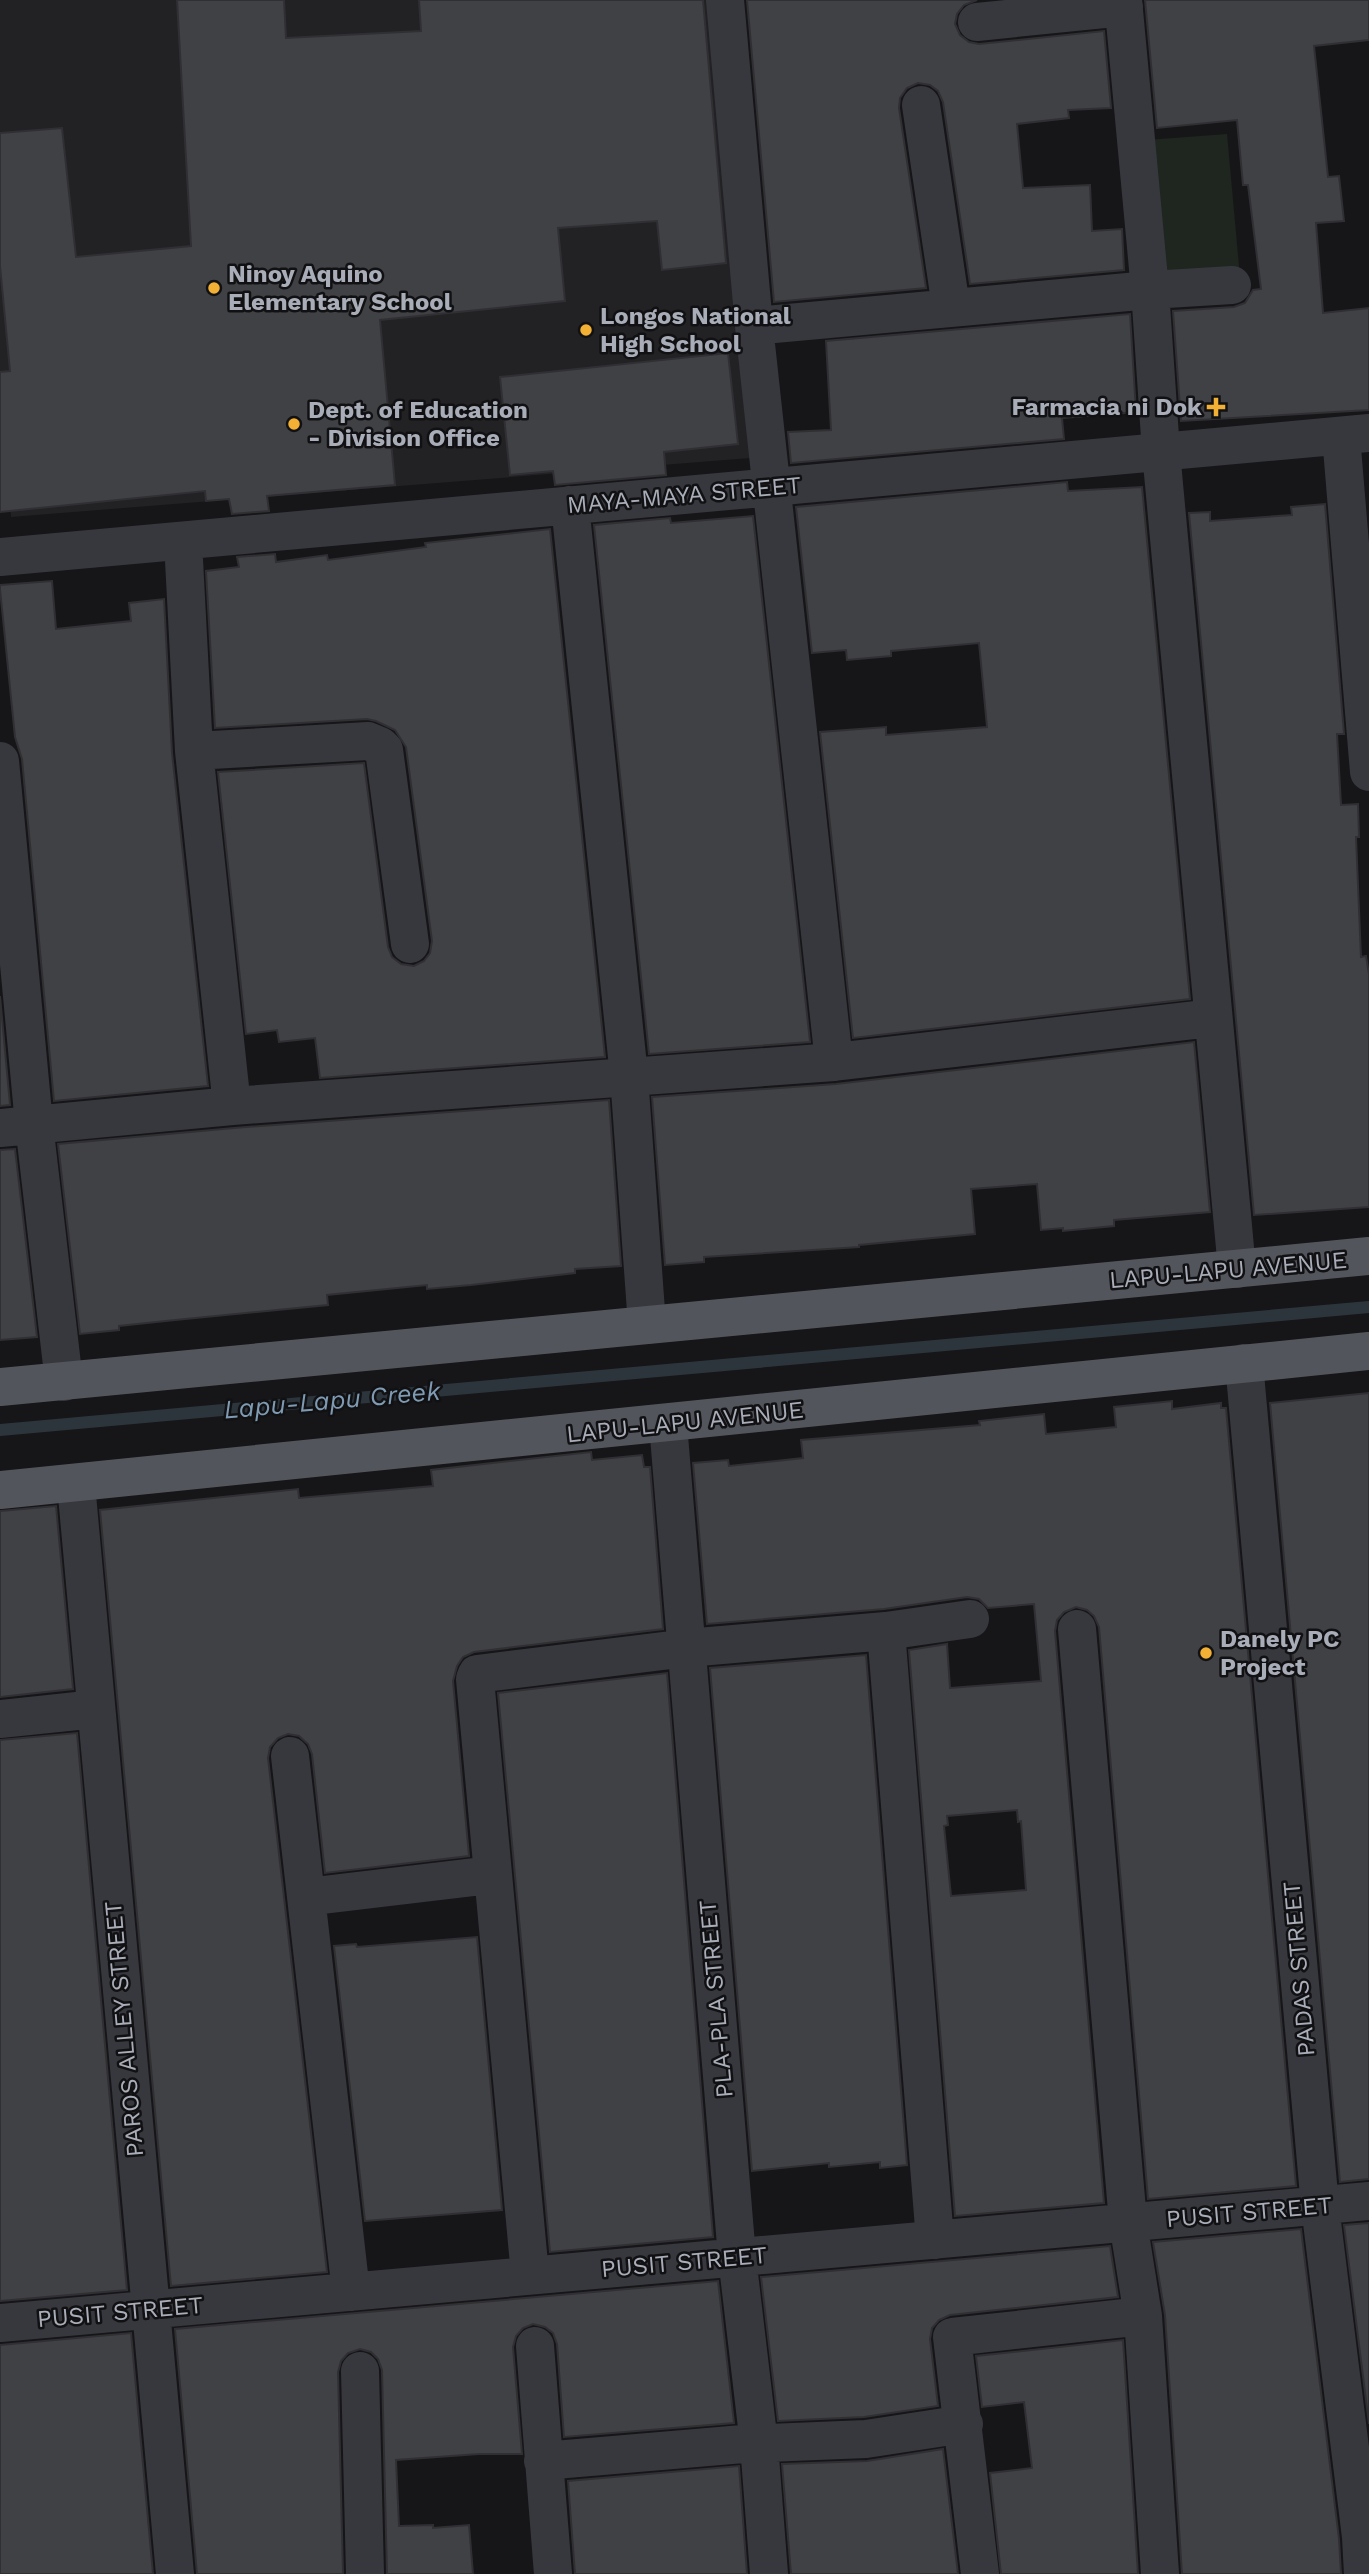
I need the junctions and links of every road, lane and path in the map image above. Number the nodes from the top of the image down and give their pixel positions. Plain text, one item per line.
1 (725, 0) edge
2 (1124, 4) edge
3 (976, 22) dead end
4 (921, 105) dead end
5 (1232, 285) dead end
6 (1150, 290) junction
7 (951, 307) junction
8 (754, 326) junction
9 (1355, 434) edge
10 (1161, 452) junction
11 (771, 487) junction
12 (570, 505) junction
13 (183, 541) junction
14 (0, 557) edge
15 (194, 751) junction
16 (0, 761) edge
17 (1369, 772) edge
18 (410, 944) dead end
19 (1212, 1018) junction
20 (834, 1062) junction
21 (629, 1076) junction
22 (232, 1106) junction
23 (17, 1126) edge
24 (1369, 1256) edge
25 (1237, 1269) junction
26 (648, 1325) junction
27 (1369, 1351) edge
28 (1244, 1363) junction
29 (64, 1382) junction
30 (0, 1387) edge
31 (668, 1424) junction
32 (76, 1484) junction
33 (0, 1490) edge
34 (970, 1619) dead end
35 (1077, 1629) dead end
36 (886, 1631) junction
37 (687, 1648) junction
38 (96, 1709) junction
39 (0, 1719) edge
40 (290, 1756) dead end
41 (491, 1875) junction
42 (306, 1897) junction
43 (1369, 2201) edge
44 (1320, 2206) junction
45 (1128, 2222) junction
46 (935, 2239) junction
47 (737, 2257) junction
48 (530, 2276) junction
49 (351, 2292) junction
50 (149, 2309) junction
51 (1143, 2316) junction
52 (0, 2323) edge
53 (535, 2346) dead end
54 (360, 2371) dead end
55 (964, 2424) junction
56 (758, 2444) junction
57 (543, 2461) junction
58 (1364, 2549) edge
59 (175, 2574) edge
60 (365, 2574) edge
61 (553, 2574) edge
62 (769, 2574) edge
63 (980, 2574) edge
64 (1160, 2574) edge

1 - 8 street
2 - 3 street
2 - 6 street
4 - 7 street
5 - 6 street
6 - 7 street
6 - 10 street
7 - 8 street
8 - 11 street
9 - 10 street, MAYA-MAYA STREET
9 - 17 street
10 - 11 street, MAYA-MAYA STREET
10 - 19 street
11 - 12 street, MAYA-MAYA STREET
11 - 20 street
12 - 13 street, MAYA-MAYA STREET
12 - 21 street
13 - 14 street, MAYA-MAYA STREET
13 - 15 street
15 - 18 street
15 - 22 street
16 - 23 street
19 - 20 street
19 - 25 street
20 - 21 street
21 - 22 street
21 - 26 street
22 - 23 street
23 - 29 street
24 - 25 main road, LAPU-LAPU AVENUE
25 - 26 main road, LAPU-LAPU AVENUE
26 - 29 main road, LAPU-LAPU AVENUE
27 - 28 main road, LAPU-LAPU AVENUE
28 - 31 main road, LAPU-LAPU AVENUE
28 - 44 street, PADAS STREET
29 - 30 main road, LAPU-LAPU AVENUE
31 - 32 main road, LAPU-LAPU AVENUE
31 - 37 street, PLA-PLA STREET
32 - 33 main road, LAPU-LAPU AVENUE
32 - 38 street, PAROS ALLEY STREET
34 - 36 street
35 - 45 street
36 - 37 street
36 - 46 street
37 - 41 street
37 - 47 street, PLA-PLA STREET
38 - 39 street
38 - 50 street, PAROS ALLEY STREET
40 - 42 street
41 - 42 street
41 - 48 street
42 - 49 street
43 - 44 street, PUSIT STREET
44 - 45 street, PUSIT STREET
44 - 58 street, PADAS STREET
45 - 46 street, PUSIT STREET
45 - 51 street
46 - 47 street, PUSIT STREET
47 - 48 street, PUSIT STREET
47 - 56 street, PLA-PLA STREET
48 - 49 street, PUSIT STREET
49 - 50 street, PUSIT STREET
50 - 52 street, PUSIT STREET
50 - 59 street, PAROS ALLEY STREET
51 - 55 street
51 - 64 street
53 - 57 street
54 - 60 street
55 - 56 street
55 - 63 street
56 - 57 street
56 - 62 street, PLA-PLA STREET
57 - 61 street

